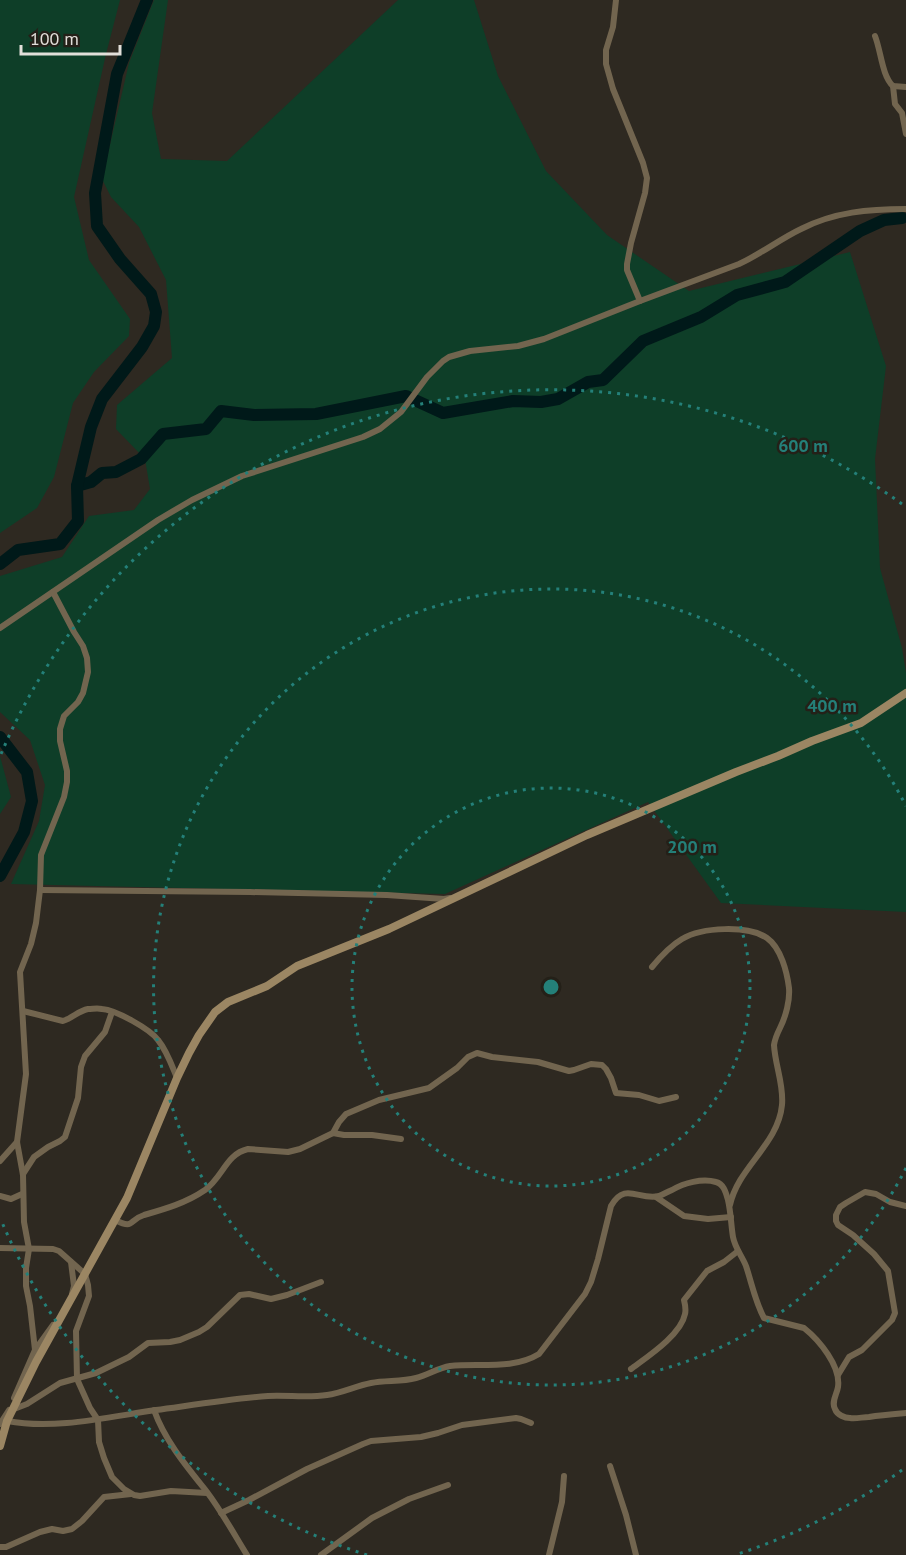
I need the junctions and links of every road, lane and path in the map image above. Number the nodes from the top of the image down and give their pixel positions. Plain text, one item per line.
1 (616, 0) edge
2 (875, 36) dead end
3 (893, 86) junction
4 (906, 87) edge
5 (906, 134) edge
6 (906, 208) edge
7 (640, 301) junction
8 (53, 592) junction
9 (0, 628) edge
10 (906, 693) edge
11 (40, 890) junction
12 (453, 898) junction
13 (652, 967) dead end
14 (23, 1011) junction
15 (112, 1012) junction
16 (177, 1078) junction
17 (676, 1097) dead end
18 (333, 1133) junction
19 (401, 1139) dead end
20 (17, 1142) junction
21 (0, 1161) edge
22 (22, 1175) junction
23 (22, 1194) junction
24 (0, 1196) edge
25 (656, 1197) junction
26 (906, 1206) edge
27 (730, 1208) junction
28 (731, 1217) junction
29 (115, 1220) junction
30 (0, 1248) edge
31 (28, 1249) junction
32 (738, 1251) junction
33 (71, 1262) junction
34 (85, 1274) junction
35 (321, 1282) dead end
36 (35, 1350) junction
37 (631, 1369) dead end
38 (838, 1376) junction
39 (77, 1379) junction
40 (14, 1408) junction
41 (154, 1410) junction
42 (906, 1413) edge
43 (98, 1420) junction
44 (4, 1423) edge
45 (531, 1423) dead end
46 (0, 1446) edge
47 (610, 1466) dead end
48 (564, 1476) dead end
49 (448, 1485) dead end
50 (207, 1492) junction
51 (131, 1494) junction
52 (221, 1513) junction
53 (0, 1547) edge
54 (247, 1555) edge
55 (321, 1555) edge
56 (549, 1555) edge
57 (636, 1555) edge

1 - 7 street
2 - 3 street
3 - 4 street
3 - 5 street
6 - 7 street
7 - 8 street
8 - 9 street
8 - 11 street
10 - 12 street
11 - 12 street
11 - 14 street
12 - 16 street
13 - 27 street
14 - 15 street
14 - 20 street
15 - 16 street
15 - 22 street
16 - 29 street
17 - 18 street
18 - 19 street
18 - 29 street
20 - 21 street
20 - 22 street
22 - 23 street
23 - 24 street
23 - 31 street
25 - 27 street
25 - 28 street
25 - 41 street
26 - 38 street
27 - 28 street
28 - 32 street
29 - 34 street
30 - 31 street
31 - 33 street
31 - 36 street
32 - 37 street
32 - 38 street
33 - 34 street
33 - 36 street
34 - 39 street
34 - 40 street
35 - 39 street
36 - 44 street
38 - 42 street
39 - 40 street
39 - 43 street
40 - 44 street
41 - 43 street
41 - 50 street
43 - 44 street
43 - 51 street
44 - 46 street
45 - 52 street
47 - 57 street
48 - 56 street
49 - 55 street
50 - 51 street
50 - 52 street
51 - 53 street
52 - 54 street

